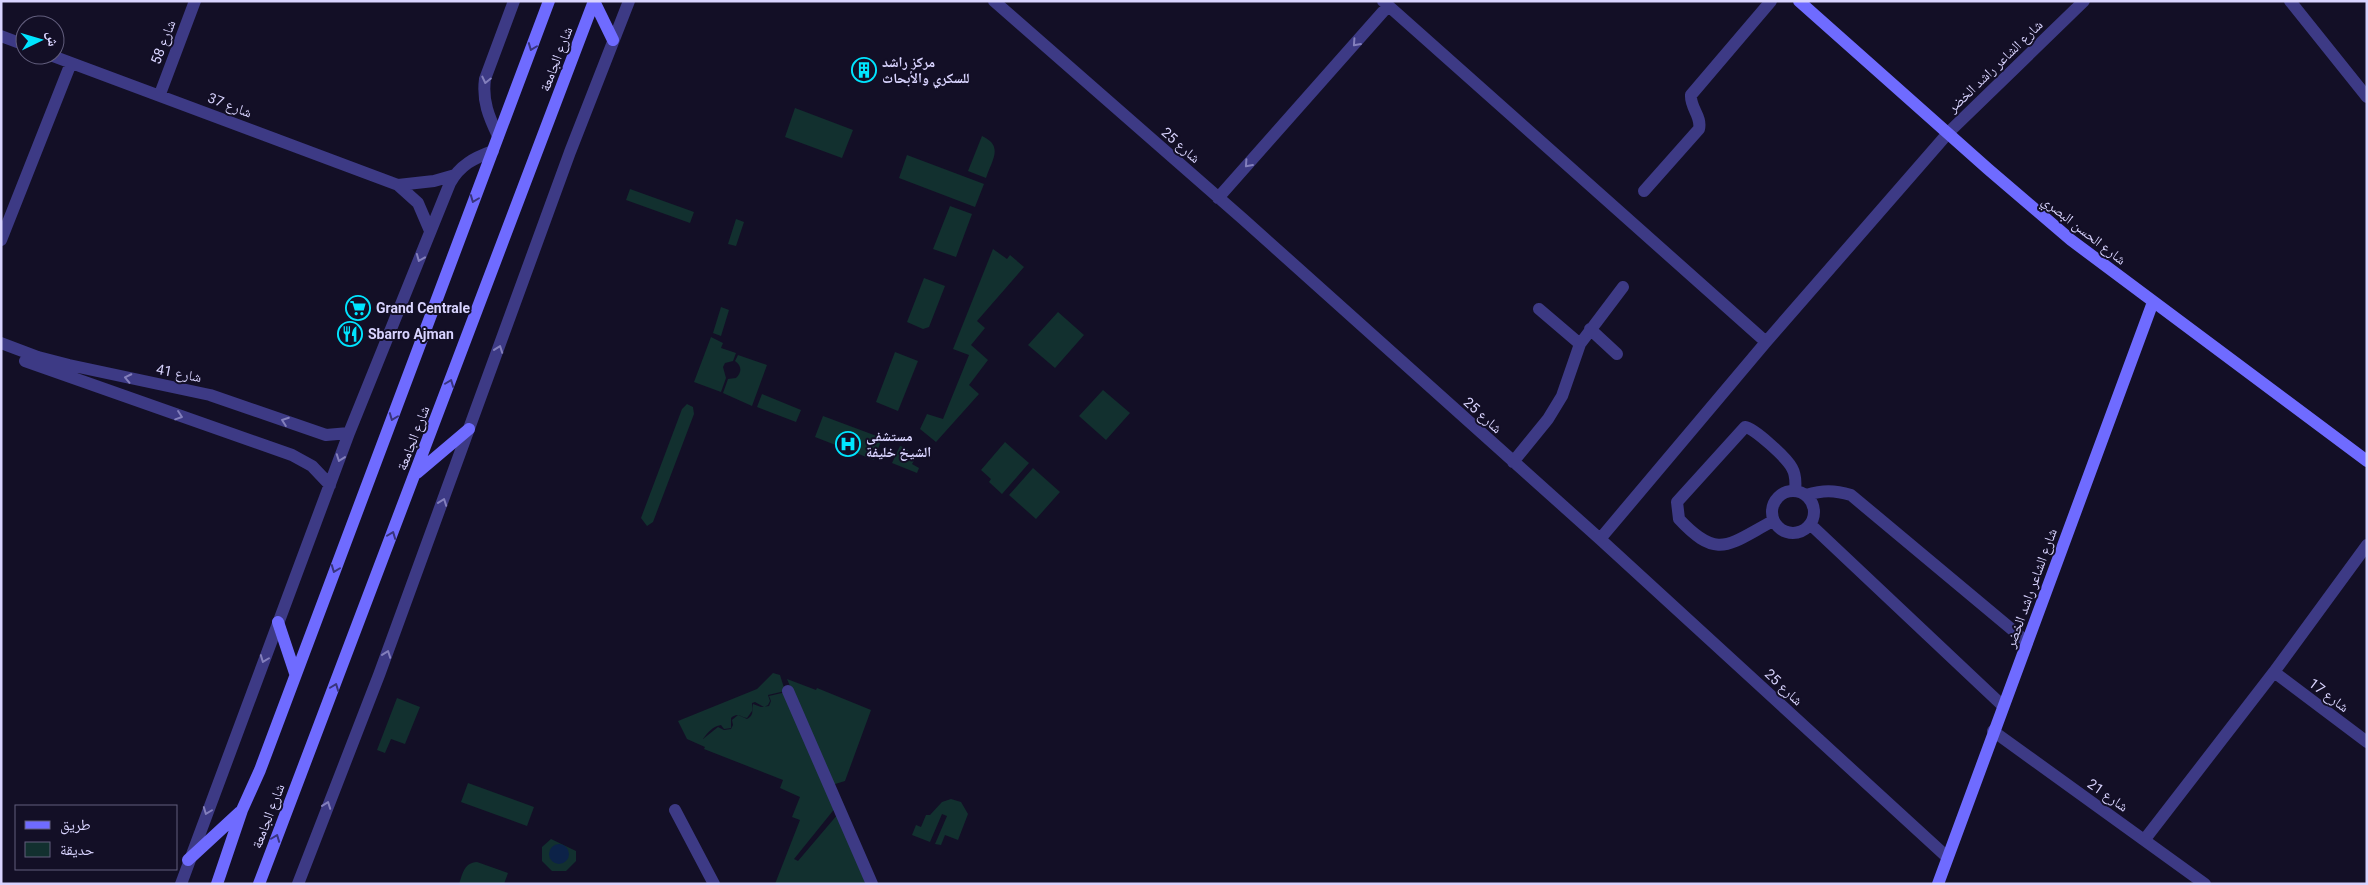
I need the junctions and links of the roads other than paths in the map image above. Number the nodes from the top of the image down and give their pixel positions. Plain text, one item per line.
1 (195, 1) edge
2 (514, 1) edge
3 (549, 1) edge
4 (594, 1) edge
5 (628, 1) edge
6 (994, 1) edge
7 (1771, 1) edge
8 (1799, 1) edge
9 (2084, 1) edge
10 (2290, 1) edge
11 (1386, 4) edge
12 (1, 36) edge
13 (613, 40) junction
14 (15, 42) edge
15 (65, 61) edge
16 (71, 63) junction
17 (160, 94) junction
18 (2367, 97) edge
19 (1948, 132) junction
20 (498, 136) junction
21 (493, 151) junction
22 (455, 175) junction
23 (398, 185) junction
24 (1644, 191) dead end
25 (1218, 198) junction
26 (430, 231) junction
27 (1, 240) edge
28 (1623, 288) dead end
29 (2153, 302) junction
30 (1538, 309) dead end
31 (1590, 329) junction
32 (1766, 342) junction
33 (1, 343) edge
34 (1580, 344) junction
35 (1, 352) edge
36 (1617, 354) dead end
37 (469, 429) junction
38 (348, 432) junction
39 (2367, 461) edge
40 (1513, 462) junction
41 (415, 474) junction
42 (330, 485) junction
43 (1801, 493) junction
44 (1773, 521) junction
45 (1811, 525) junction
46 (1600, 539) junction
47 (2367, 545) edge
48 (278, 622) junction
49 (2027, 642) junction
50 (2274, 672) junction
51 (295, 673) junction
52 (788, 691) dead end
53 (2003, 706) junction
54 (1993, 731) junction
55 (2367, 742) edge
56 (242, 810) junction
57 (675, 810) dead end
58 (2145, 839) junction
59 (1947, 857) junction
60 (188, 860) junction
61 (181, 884) edge
62 (217, 884) edge
63 (259, 884) edge
64 (298, 884) edge
65 (714, 884) edge
66 (872, 884) edge
67 (1938, 884) edge
68 (2205, 884) edge

1 - 17 street, شارع 58
2 -> 20 street
3 -> 20 main road, شارع الجامعة
4 - 13 main road
41 -> 4 main road, شارع الجامعة
5 - 13 street
6 - 25 street, شارع 25
7 - 24 street
8 - 19 main road, شارع الحسن البصري
9 - 19 street, شارع الشاعر راشد الخضر
10 - 18 street
11 -> 25 street
11 - 32 street
12 - 14 street
37 -> 13 street
15 - 16 street, شارع 37
16 - 17 street, شارع 37
16 - 27 street
17 - 23 street, شارع 37
19 - 29 main road, شارع الحسن البصري
19 - 32 street, شارع الشاعر راشد الخضر
20 - 21 main road, شارع الجامعة
21 - 22 street
21 -> 51 main road, شارع الجامعة
22 - 23 street, شارع 37
22 - 26 street
23 - 26 street, شارع 37
25 - 40 street, شارع 25
26 -> 38 street
28 - 31 street
29 - 39 main road, شارع الحسن البصري
29 - 49 main road, شارع الشاعر راشد الخضر
30 - 34 street
31 - 34 street
31 - 36 street
32 - 46 street, شارع الشاعر راشد الخضر
38 -> 33 street, شارع 41
34 - 40 street
35 -> 42 street
37 - 41 main road
64 -> 37 street
38 -> 42 street
40 - 46 street, شارع 25
63 -> 41 main road, شارع الجامعة
42 - 48 street
43 - 44 street
43 - 44 street
43 - 45 street
43 - 49 street
44 - 45 street
45 - 53 street
46 - 59 street, شارع 25
47 - 50 street
48 - 51 main road
48 -> 60 street
49 - 53 main road, شارع الشاعر راشد الخضر
50 - 55 street, شارع 17
50 - 58 street
51 - 56 main road, شارع الجامعة
52 - 66 street
53 - 54 main road, شارع الشاعر راشد الخضر
54 - 58 street, شارع 21
54 - 59 main road, شارع الشاعر راشد الخضر
56 - 60 main road
56 - 62 main road, شارع الجامعة
57 - 65 street
58 - 68 street, شارع 21
59 - 67 main road, شارع الشاعر راشد الخضر
60 - 61 street

